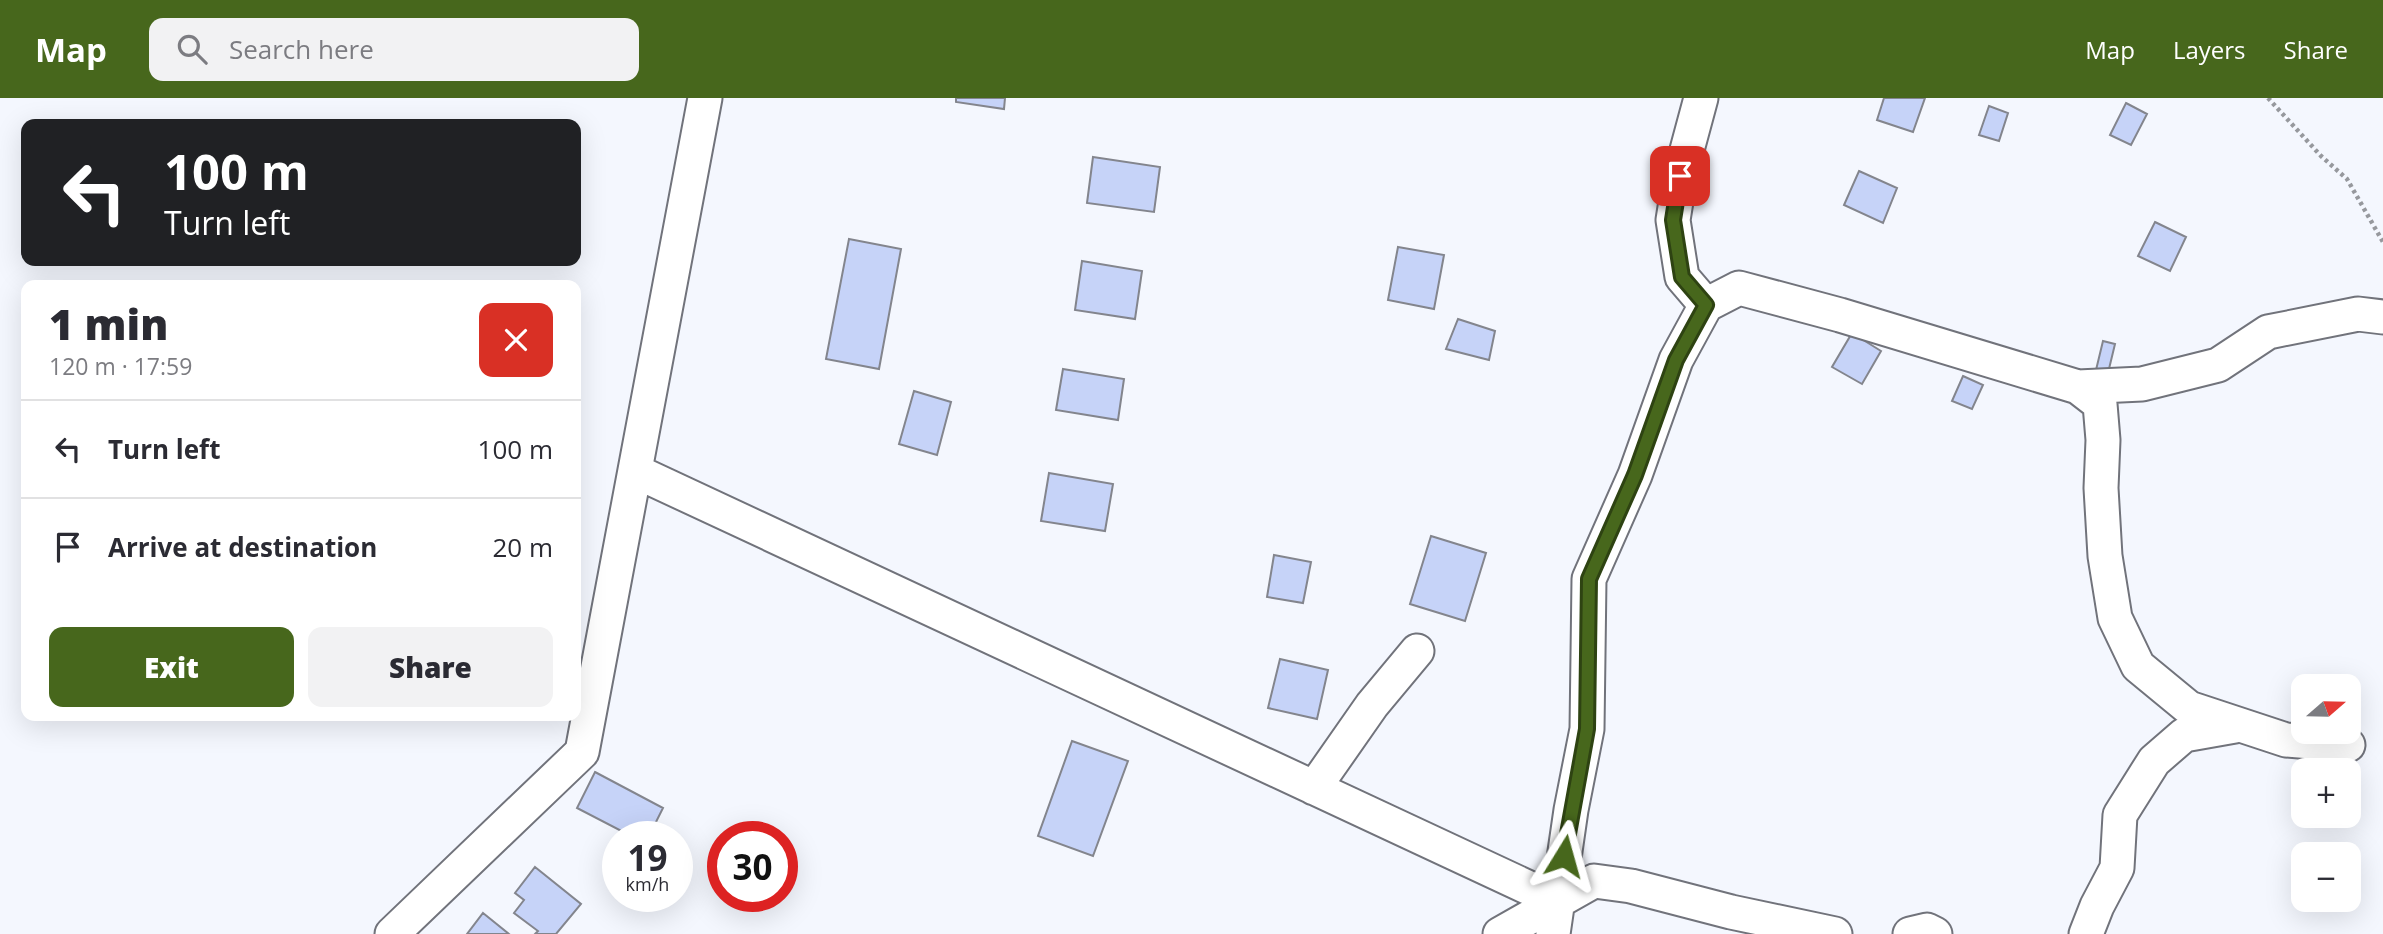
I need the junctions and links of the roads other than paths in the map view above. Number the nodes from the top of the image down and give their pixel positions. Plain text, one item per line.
1 (705, 98) edge
2 (1701, 98) edge
3 (1706, 305) junction
4 (2383, 317) edge
5 (2078, 387) junction
6 (635, 471) junction
7 (1418, 651) dead end
8 (2241, 725) junction
9 (2348, 745) dead end
10 (1314, 788) junction
11 (1558, 901) junction
12 (392, 934) edge
13 (1500, 934) edge
14 (1553, 934) edge
15 (1835, 934) edge
16 (1910, 934) edge
17 (1934, 934) edge
18 (2087, 934) edge

1 - 6 street
2 - 3 street
3 - 5 street
3 - 11 street
4 - 5 street
5 - 8 street
6 - 10 street
6 - 12 street
7 - 10 street
8 - 9 street
8 - 18 street
10 - 11 street
11 - 13 street
11 - 14 street
11 - 15 street
16 - 17 street

